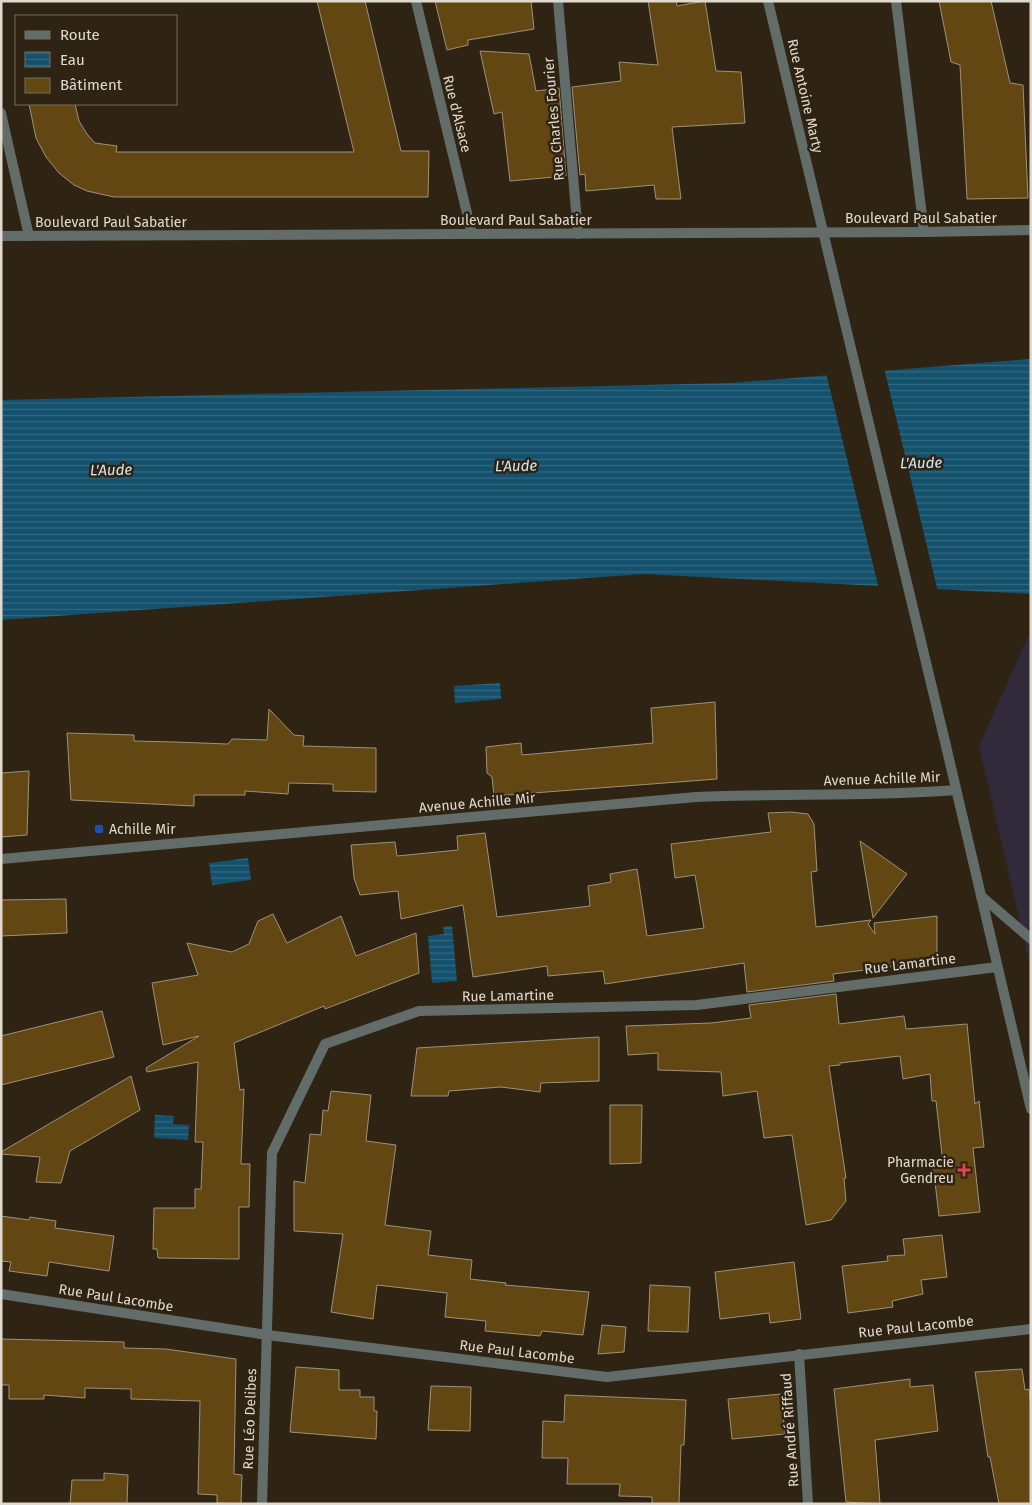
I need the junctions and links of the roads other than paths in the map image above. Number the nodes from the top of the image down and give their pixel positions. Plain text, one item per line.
1 (416, 1) edge
2 (558, 1) edge
3 (768, 1) edge
4 (896, 1) edge
5 (1, 113) edge
6 (1031, 230) edge
7 (924, 232) junction
8 (472, 234) junction
9 (578, 234) junction
10 (1, 236) edge
11 (29, 236) junction
12 (956, 790) junction
13 (1, 859) edge
14 (981, 896) junction
15 (1031, 939) edge
16 (997, 967) junction
17 (1031, 1109) edge
18 (1, 1294) edge
19 (1031, 1329) edge
20 (267, 1335) junction
21 (798, 1354) junction
22 (262, 1504) edge
23 (808, 1504) edge

1 - 8 street, Rue d'Alsace
2 - 9 street, Rue Charles Fourier
3 - 12 street, Rue Antoine Marty, bridge
4 - 7 street
5 - 11 street
6 - 7 street, Boulevard Paul Sabatier
7 - 9 street, Boulevard Paul Sabatier
8 - 9 street, Boulevard Paul Sabatier
8 - 11 street, Boulevard Paul Sabatier
10 - 11 street, Boulevard Paul Sabatier
12 - 13 street, Avenue Achille Mir
12 - 14 street, Rue Antoine Marty
14 - 15 street
14 - 16 street, Rue Antoine Marty
16 - 17 street, Rue Antoine Marty
16 - 20 street, Rue Lamartine
18 - 20 street, Rue Paul Lacombe
19 - 21 street, Rue Paul Lacombe
20 - 21 street, Rue Paul Lacombe
20 - 22 street, Rue Léo Delibes
21 - 23 street, Rue André Riffaud

